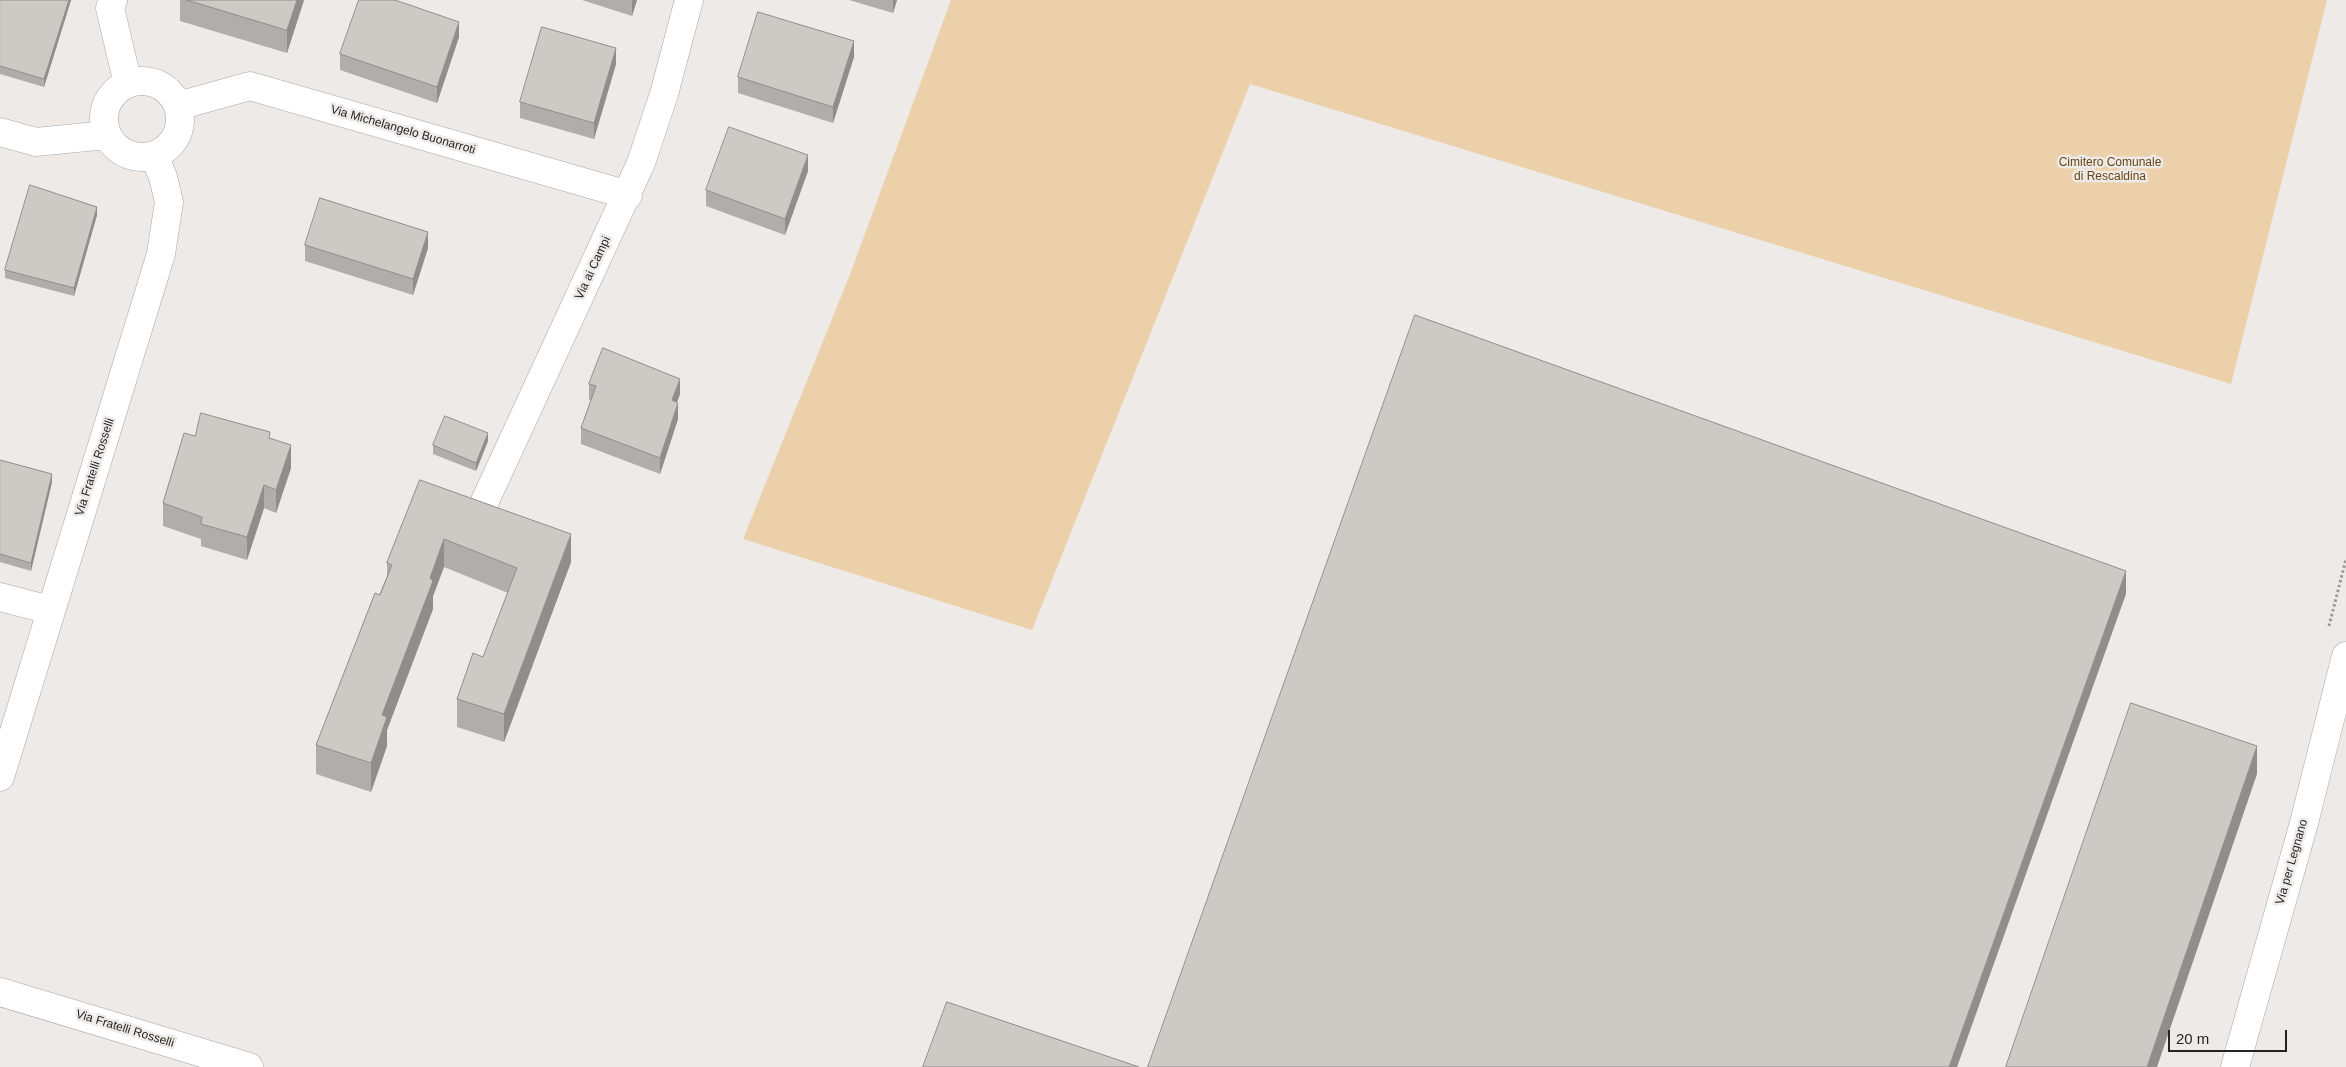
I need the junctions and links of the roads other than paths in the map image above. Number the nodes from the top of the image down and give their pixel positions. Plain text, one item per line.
1 (112, 0) edge
2 (689, 0) edge
3 (128, 84) junction
4 (178, 106) junction
5 (0, 132) edge
6 (107, 135) junction
7 (154, 155) junction
8 (628, 195) junction
9 (473, 527) edge
10 (0, 597) edge
11 (50, 610) junction
12 (2346, 656) edge
13 (0, 777) edge
14 (0, 992) edge
15 (249, 1067) edge
16 (2235, 1067) edge

1 - 3 street
2 - 8 street, Via ai Campi
3 - 4 street
3 - 6 street
4 - 7 street
4 - 8 street, Via Michelangelo Buonarroti
5 - 6 street
6 - 7 street
7 - 11 street, Via Fratelli Rosselli
8 - 9 street, Via ai Campi
10 - 11 street
11 - 13 street, Via Fratelli Rosselli
12 - 16 street, Via per Legnano
14 - 15 street, Via Fratelli Rosselli

